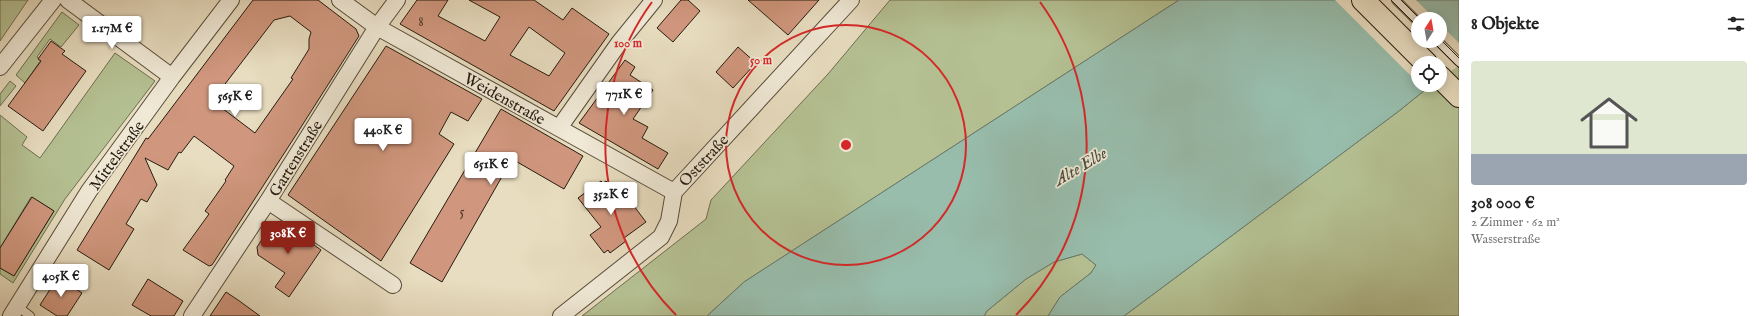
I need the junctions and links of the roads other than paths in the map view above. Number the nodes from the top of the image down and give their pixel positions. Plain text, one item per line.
1 (53, 0) edge
2 (68, 0) edge
3 (231, 0) edge
4 (340, 0) edge
5 (397, 0) edge
6 (654, 0) edge
7 (851, 0) edge
8 (1363, 0) edge
9 (1396, 0) edge
10 (1411, 15) edge
11 (377, 27) junction
12 (1445, 48) edge
13 (1419, 56) edge
14 (1459, 62) edge
15 (0, 67) edge
16 (172, 77) junction
17 (1447, 84) edge
18 (1459, 96) edge
19 (559, 128) junction
20 (674, 192) junction
21 (268, 201) junction
22 (393, 285) dead end
23 (14, 311) edge
24 (30, 316) edge
25 (192, 316) edge
26 (561, 316) edge

1 - 15 street
2 - 16 street
3 - 16 street, Mittelstraße
4 - 11 street, Weidenstraße
5 - 11 street, Gartenstraße
6 - 19 street
7 - 20 street, Oststraße
8 - 13 main road
9 - 10 lane
11 - 19 street, Weidenstraße
11 - 21 street, Gartenstraße
12 - 14 lane
16 - 23 street, Mittelstraße
17 - 18 main road
19 - 20 street, Weidenstraße
20 - 26 street, Oststraße
21 - 22 street
21 - 25 street, Gartenstraße
23 - 24 lane

